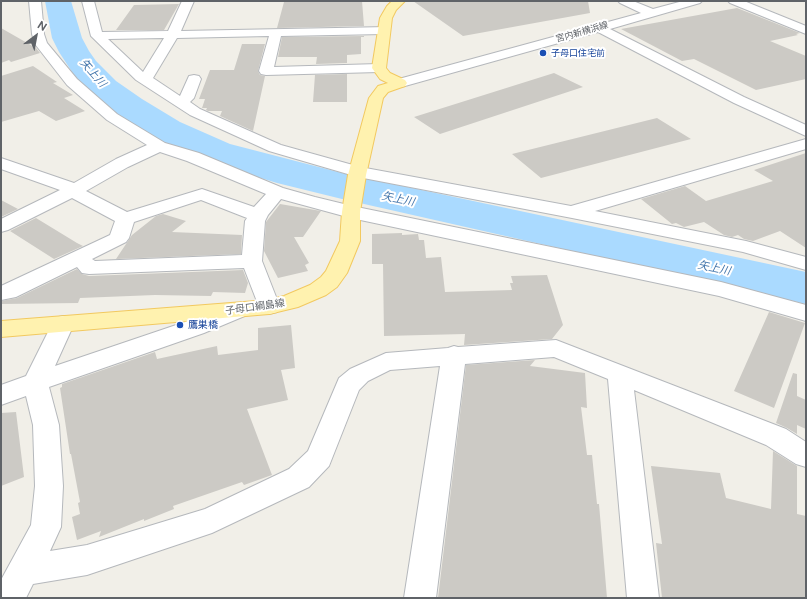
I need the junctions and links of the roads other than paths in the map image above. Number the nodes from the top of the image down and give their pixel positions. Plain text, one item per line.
1 (35, 1) edge
2 (88, 1) edge
3 (188, 1) edge
4 (399, 1) edge
5 (624, 1) edge
6 (696, 1) edge
7 (734, 1) edge
8 (651, 13) junction
9 (599, 28) junction
10 (384, 30) junction
11 (806, 30) edge
12 (276, 32) junction
13 (173, 34) junction
14 (97, 36) junction
15 (380, 68) junction
16 (194, 79) dead end
17 (145, 80) junction
18 (400, 83) junction
19 (178, 101) junction
20 (806, 131) edge
21 (806, 144) edge
22 (159, 146) junction
23 (1, 163) edge
24 (357, 174) junction
25 (74, 190) junction
26 (277, 192) junction
27 (352, 210) junction
28 (572, 212) junction
29 (259, 213) junction
30 (125, 219) junction
31 (1, 226) edge
32 (80, 257) junction
33 (252, 261) junction
34 (806, 264) edge
35 (1, 293) edge
36 (269, 307) junction
37 (239, 310) junction
38 (806, 314) edge
39 (64, 324) junction
40 (1, 329) edge
41 (454, 355) junction
42 (620, 374) junction
43 (35, 382) junction
44 (1, 395) edge
45 (806, 456) edge
46 (25, 570) junction
47 (10, 598) edge
48 (420, 598) edge
49 (643, 598) edge

1 - 22 street
2 - 14 street
3 - 13 street
4 - 10 main road
5 - 8 street
6 - 8 street, 宮内新横浜線
7 - 11 street
8 - 9 street, 宮内新横浜線
9 - 18 street, 宮内新横浜線
9 - 20 street
10 - 12 street
10 - 15 main road
12 - 13 street
12 - 15 street
13 - 14 street
13 - 17 street
14 - 17 street
15 - 18 main road
16 - 19 street
17 - 19 street
18 - 24 main road
19 - 24 street
21 - 28 street
22 - 25 street
22 - 26 street
23 - 25 street
24 - 27 main road, 子母口綱島線
24 - 28 street
25 - 30 street
25 - 31 street
26 - 27 street
26 - 29 street
27 - 36 main road, 子母口綱島線
27 - 38 street
28 - 34 street
29 - 30 street
29 - 33 street
30 - 32 street
32 - 33 street
32 - 35 street
33 - 36 street
36 - 37 main road, 子母口綱島線
37 - 39 main road, 子母口綱島線
37 - 43 street
39 - 40 main road, 子母口綱島線
39 - 43 street
41 - 42 street
41 - 46 street
41 - 48 street
42 - 45 street
42 - 49 street
43 - 44 street
43 - 46 street
46 - 47 street

